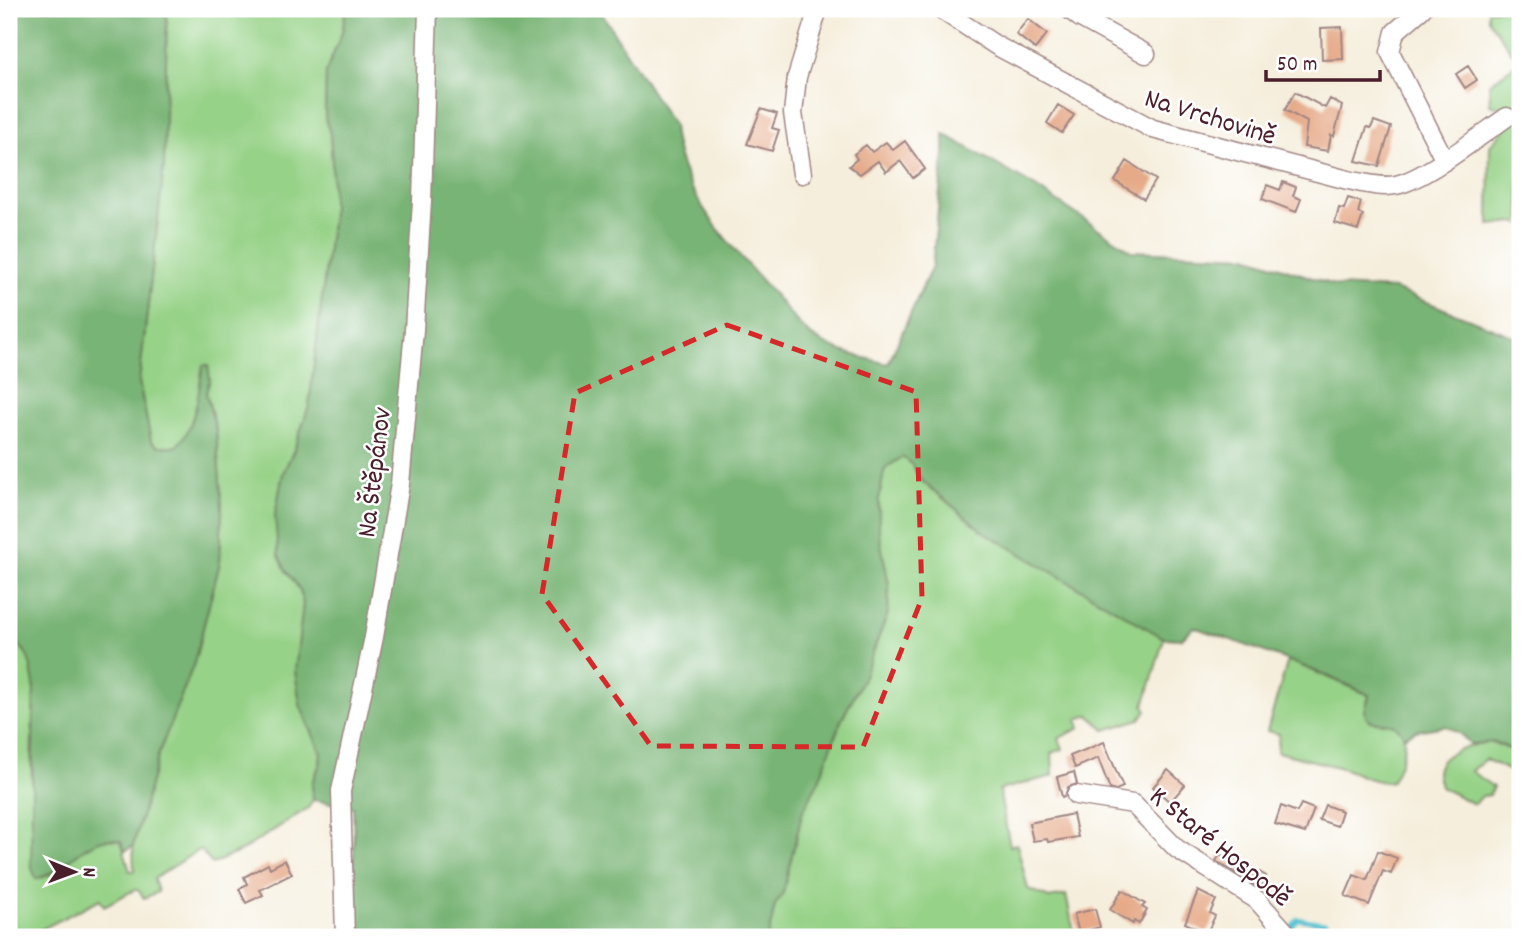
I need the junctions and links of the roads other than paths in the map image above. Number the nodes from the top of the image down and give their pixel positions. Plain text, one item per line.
1 (428, 9) edge
2 (818, 9) edge
3 (940, 9) edge
4 (1069, 9) edge
5 (1422, 9) edge
6 (1146, 54) dead end
7 (1507, 117) dead end
8 (1444, 159) junction
9 (802, 174) dead end
10 (1076, 795) dead end
11 (1285, 931) edge
12 (345, 937) edge

1 - 12 street, Na Štěpánov
2 - 9 street
3 - 8 street, Na Vrchovině
4 - 6 street
5 - 8 street
7 - 8 street, Na Vrchovině
10 - 11 street, K Staré Hospodě

